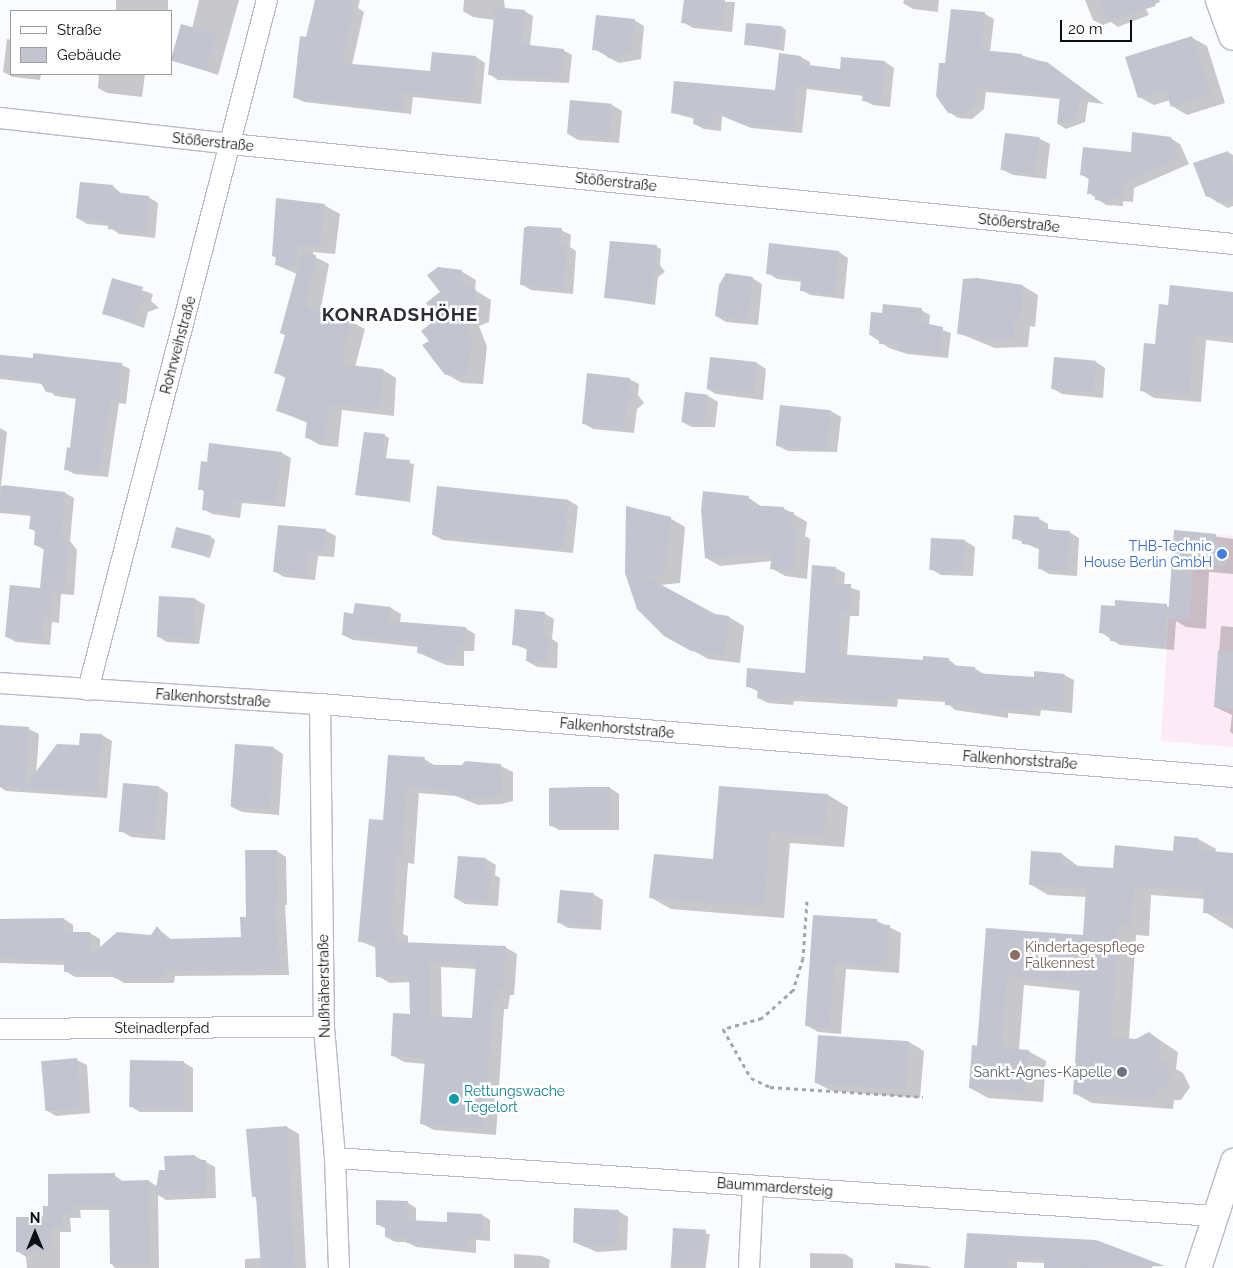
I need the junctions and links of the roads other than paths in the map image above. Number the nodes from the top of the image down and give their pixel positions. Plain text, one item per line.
1 (266, 0) edge
2 (1220, 0) edge
3 (1233, 36) edge
4 (0, 118) edge
5 (230, 144) junction
6 (1233, 244) edge
7 (0, 683) edge
8 (88, 690) junction
9 (320, 704) junction
10 (1233, 777) edge
11 (324, 1027) junction
12 (0, 1029) edge
13 (335, 1158) junction
14 (1233, 1160) edge
15 (753, 1186) junction
16 (1215, 1216) junction
17 (339, 1268) edge
18 (749, 1268) edge
19 (1198, 1268) edge

1 - 5 street, Rohrweihstraße
2 - 3 main road
4 - 5 street, Stößerstraße
5 - 6 street, Stößerstraße
5 - 8 street, Rohrweihstraße
7 - 8 street, Falkenhorststraße
8 - 9 street, Falkenhorststraße
9 - 10 street, Falkenhorststraße
9 - 11 street, Nußhäherstraße
11 - 12 street, Steinadlerpfad
11 - 13 street, Nußhäherstraße
13 - 15 street, Baummardersteig
13 - 17 street, Nußhäherstraße
14 - 16 street
15 - 16 street, Baummardersteig
15 - 18 street
16 - 19 street

